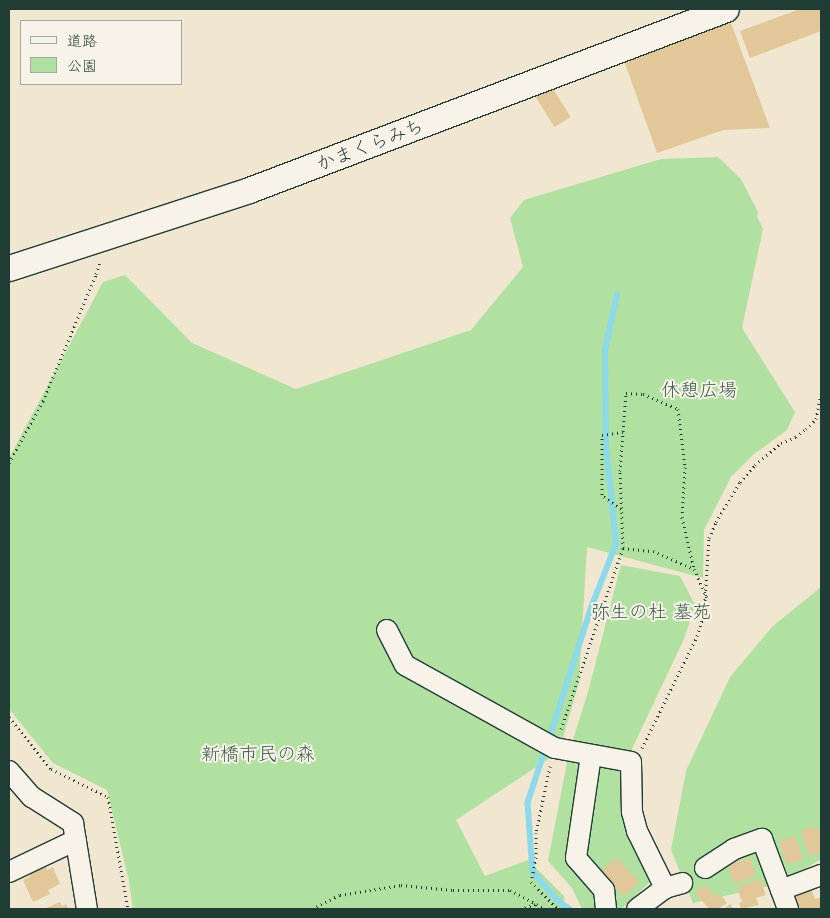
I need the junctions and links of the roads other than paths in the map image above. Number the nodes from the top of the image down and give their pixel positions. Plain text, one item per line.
1 (726, 9) edge
2 (9, 268) edge
3 (387, 630) dead end
4 (591, 755) junction
5 (9, 771) edge
6 (76, 840) junction
7 (705, 868) dead end
8 (9, 872) edge
9 (821, 876) edge
10 (781, 890) junction
11 (87, 909) edge
12 (606, 909) edge
13 (637, 909) edge
14 (788, 909) edge

1 - 2 main road, かまくらみち
3 - 4 street
4 - 12 street
4 - 13 street
5 - 6 street
6 - 8 street
6 - 11 street
7 - 10 street
9 - 10 street
10 - 14 street

